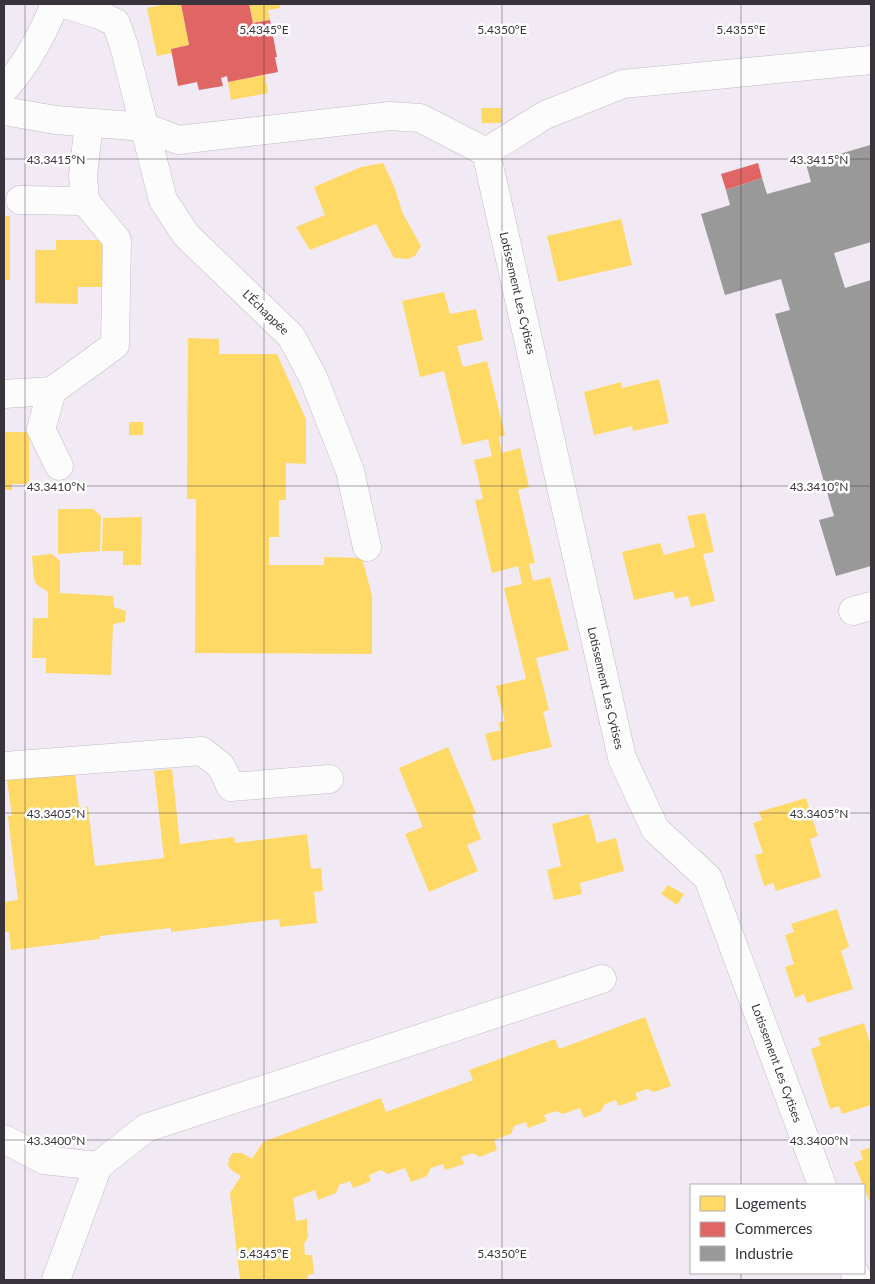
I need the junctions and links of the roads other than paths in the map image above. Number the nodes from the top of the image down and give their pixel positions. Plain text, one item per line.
1 (54, 4) edge
2 (64, 4) edge
3 (871, 60) edge
4 (4, 89) edge
5 (4, 111) edge
6 (89, 123) junction
7 (145, 127) junction
8 (486, 152) junction
9 (20, 200) dead end
10 (85, 201) junction
11 (52, 391) junction
12 (4, 394) edge
13 (59, 466) dead end
14 (367, 546) dead end
15 (4, 766) edge
16 (328, 779) dead end
17 (602, 979) dead end
18 (4, 1139) edge
19 (98, 1166) junction
20 (822, 1184) edge
21 (56, 1280) edge

1 - 4 street
2 - 7 street, L'Échappée
3 - 8 street
5 - 6 street
6 - 7 street
6 - 10 street
7 - 8 street
7 - 14 street, L'Échappée
8 - 20 street, Lotissement Les Cytises
9 - 10 street
10 - 11 street
11 - 12 street
11 - 13 street
15 - 16 street
17 - 19 street
18 - 19 street
19 - 21 street

